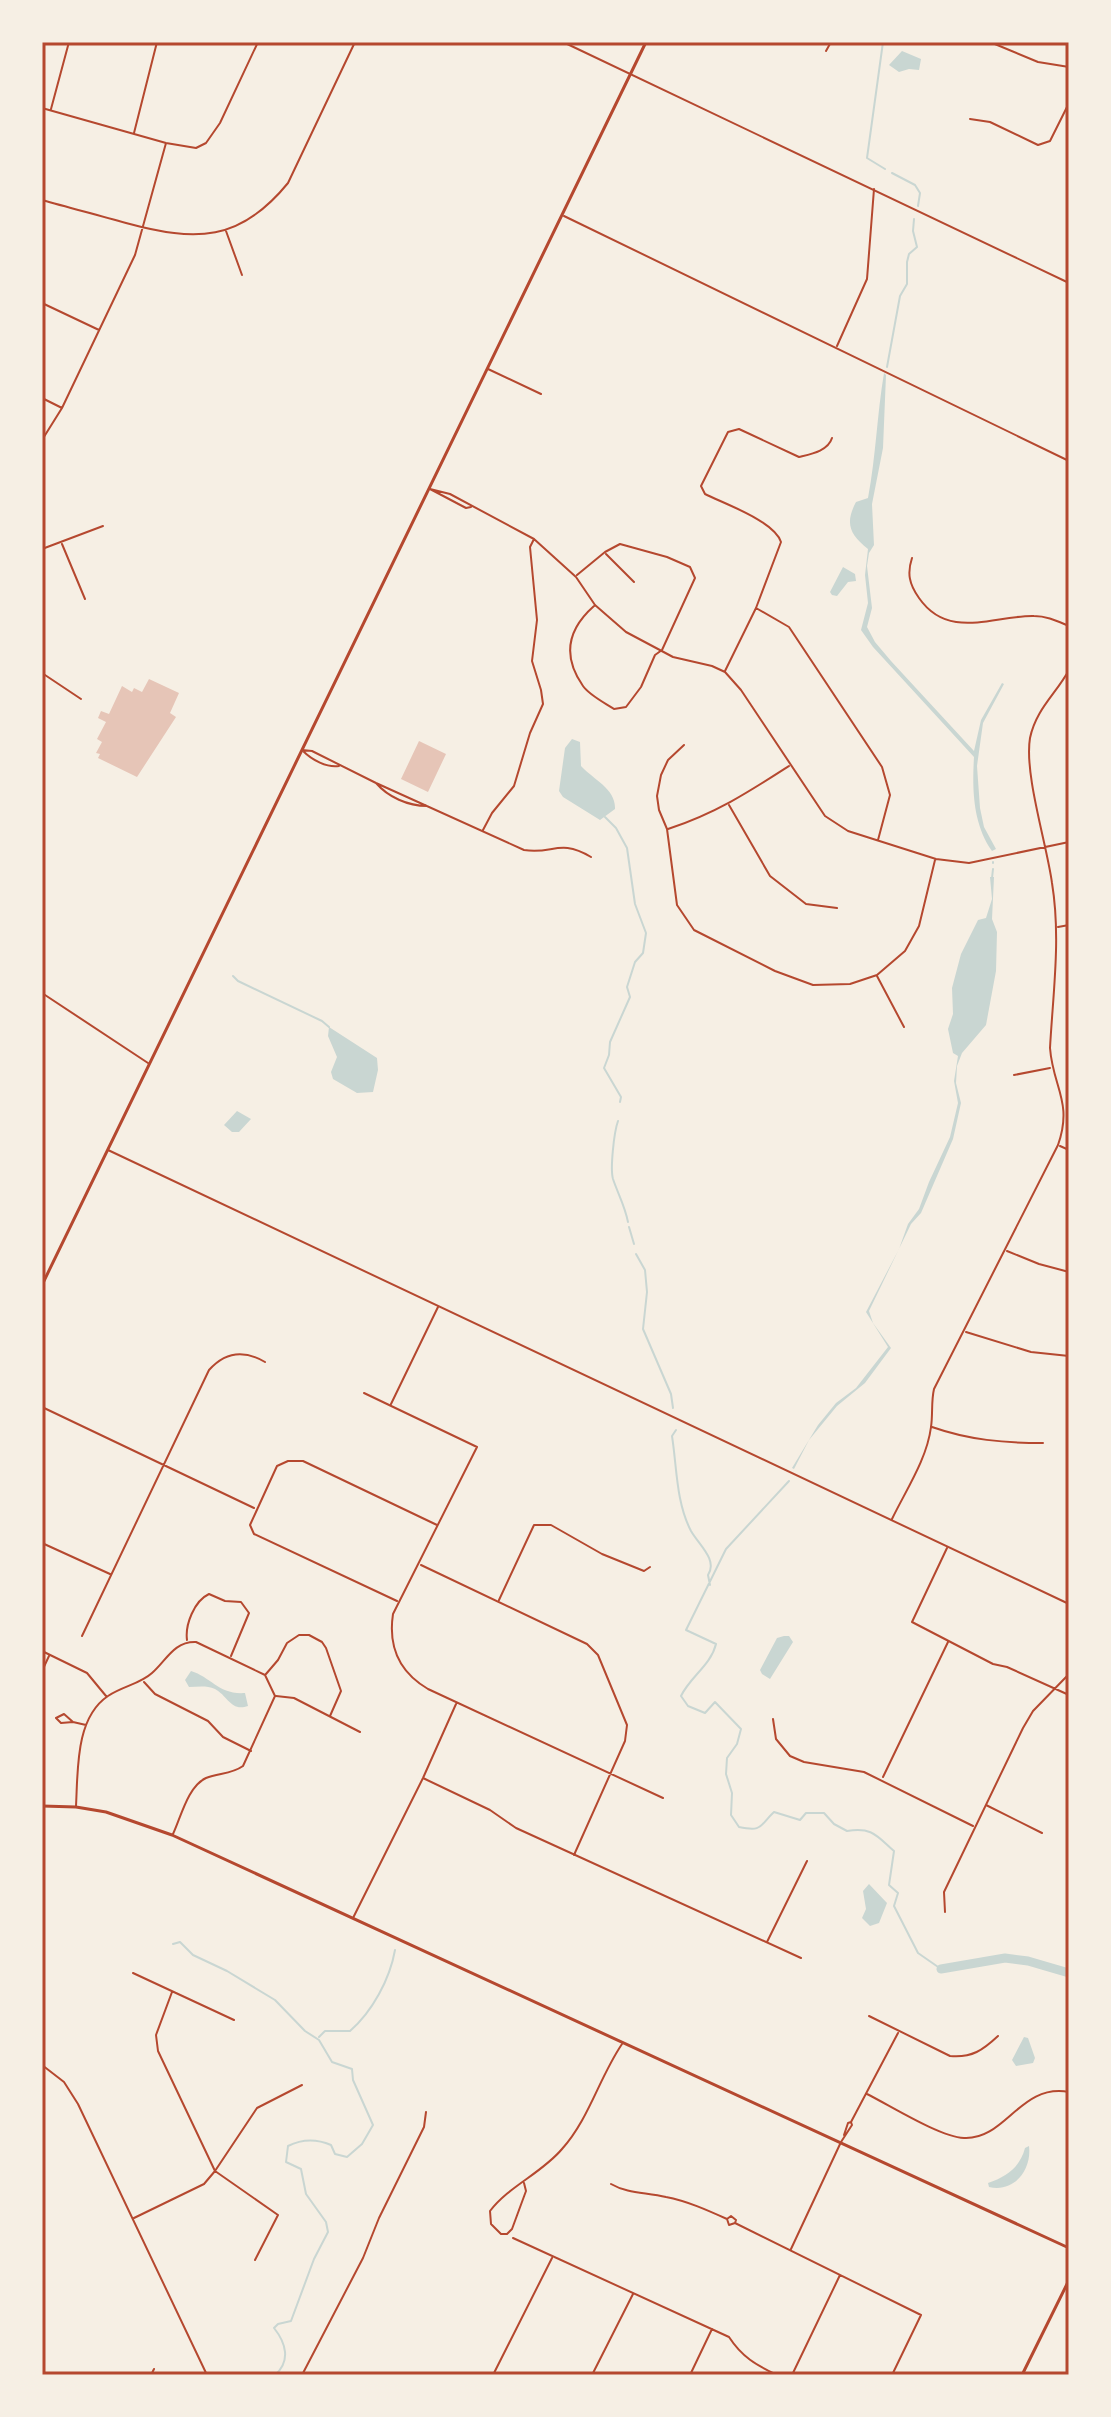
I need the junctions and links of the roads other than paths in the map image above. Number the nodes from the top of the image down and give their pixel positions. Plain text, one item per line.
1 (69, 42) edge
2 (157, 42) edge
3 (258, 42) edge
4 (355, 42) edge
5 (563, 42) edge
6 (646, 42) edge
7 (831, 42) edge
8 (990, 42) edge
9 (826, 51) dead end
10 (1069, 67) edge
11 (630, 74) junction
12 (1069, 103) edge
13 (42, 108) edge
14 (51, 110) junction
15 (970, 119) dead end
16 (134, 134) junction
17 (166, 143) junction
18 (874, 189) junction
19 (42, 200) edge
20 (563, 215) junction
21 (143, 228) junction
22 (226, 231) junction
23 (242, 275) dead end
24 (1069, 283) edge
25 (42, 303) edge
26 (99, 331) junction
27 (837, 347) junction
28 (487, 369) junction
29 (541, 394) dead end
30 (42, 398) edge
31 (62, 408) junction
32 (832, 438) dead end
33 (42, 440) edge
34 (1069, 461) edge
35 (429, 488) junction
36 (103, 526) dead end
37 (534, 539) junction
38 (62, 542) junction
39 (42, 549) edge
40 (605, 552) junction
41 (912, 558) dead end
42 (576, 577) junction
43 (634, 582) dead end
44 (85, 599) dead end
45 (595, 605) junction
46 (756, 608) junction
47 (1069, 626) edge
48 (662, 650) junction
49 (1069, 670) edge
50 (725, 672) junction
51 (42, 673) edge
52 (81, 699) dead end
53 (684, 745) dead end
54 (302, 750) junction
55 (341, 766) junction
56 (790, 766) junction
57 (729, 805) junction
58 (667, 829) junction
59 (482, 831) junction
60 (878, 841) junction
61 (1069, 842) edge
62 (1045, 847) junction
63 (591, 857) dead end
64 (936, 859) junction
65 (837, 908) dead end
66 (1069, 925) edge
67 (1057, 927) junction
68 (877, 975) junction
69 (42, 993) edge
70 (904, 1027) dead end
71 (149, 1064) junction
72 (1051, 1068) junction
73 (1014, 1075) dead end
74 (1058, 1145) junction
75 (107, 1149) junction
76 (1069, 1150) edge
77 (1005, 1250) junction
78 (1069, 1272) edge
79 (42, 1285) edge
80 (438, 1307) junction
81 (965, 1331) junction
82 (1069, 1356) edge
83 (265, 1362) dead end
84 (364, 1393) dead end
85 (390, 1405) junction
86 (42, 1407) edge
87 (931, 1426) junction
88 (1043, 1443) dead end
89 (163, 1464) junction
90 (256, 1508) junction
91 (892, 1519) junction
92 (438, 1526) junction
93 (42, 1543) edge
94 (948, 1546) junction
95 (420, 1565) junction
96 (650, 1567) dead end
97 (112, 1575) junction
98 (397, 1601) junction
99 (499, 1602) junction
100 (1069, 1604) edge
101 (82, 1636) dead end
102 (187, 1641) junction
103 (949, 1641) junction
104 (42, 1651) edge
105 (49, 1655) junction
106 (230, 1657) junction
107 (42, 1673) edge
108 (1069, 1674) edge
109 (265, 1675) junction
110 (42, 1681) edge
111 (144, 1681) junction
112 (1055, 1688) junction
113 (1069, 1695) edge
114 (107, 1696) junction
115 (275, 1696) junction
116 (457, 1703) junction
117 (330, 1716) junction
118 (773, 1719) dead end
119 (73, 1722) dead end
120 (87, 1726) junction
121 (360, 1732) dead end
122 (251, 1751) junction
123 (611, 1774) junction
124 (423, 1778) junction
125 (882, 1779) junction
126 (663, 1798) dead end
127 (985, 1804) junction
128 (42, 1806) edge
129 (76, 1807) junction
130 (974, 1827) junction
131 (1042, 1833) dead end
132 (172, 1835) junction
133 (574, 1855) junction
134 (807, 1861) dead end
135 (945, 1912) dead end
136 (353, 1919) junction
137 (767, 1942) junction
138 (801, 1958) dead end
139 (133, 1973) dead end
140 (172, 1992) junction
141 (869, 2016) dead end
142 (234, 2020) dead end
143 (899, 2032) junction
144 (998, 2036) dead end
145 (623, 2043) junction
146 (42, 2065) edge
147 (302, 2085) dead end
148 (1069, 2092) edge
149 (867, 2094) junction
150 (426, 2112) dead end
151 (841, 2142) junction
152 (215, 2171) junction
153 (524, 2183) junction
154 (611, 2184) dead end
155 (133, 2218) junction
156 (727, 2219) junction
157 (735, 2223) junction
158 (513, 2238) dead end
159 (1069, 2248) edge
160 (791, 2250) junction
161 (553, 2256) junction
162 (255, 2260) dead end
163 (841, 2275) junction
164 (1069, 2280) edge
165 (634, 2292) junction
166 (712, 2328) junction
167 (154, 2369) dead end
168 (151, 2375) edge
169 (207, 2375) edge
170 (302, 2375) edge
171 (493, 2375) edge
172 (592, 2375) edge
173 (690, 2375) edge
174 (777, 2375) edge
175 (792, 2375) edge
176 (892, 2375) edge
177 (1022, 2375) edge

1 - 14 street
2 - 16 street
3 - 17 street
4 - 22 street
5 - 11 street
6 - 11 main road
7 - 9 street
8 - 10 street
11 - 18 street
11 - 20 main road
12 - 15 street
13 - 14 street
14 - 16 street
16 - 17 street
17 - 21 street
18 - 24 street
18 - 27 street
19 - 21 street
20 - 27 street
20 - 28 main road
21 - 22 street
21 - 26 street
22 - 23 street
25 - 26 street
26 - 31 street
27 - 34 street
28 - 29 street
28 - 35 main road
30 - 31 street
31 - 33 street
32 - 46 street
35 - 37 street
35 - 54 main road
36 - 38 street
37 - 42 street
37 - 59 street
38 - 39 street
38 - 44 street
40 - 42 street
40 - 43 street
40 - 48 street
41 - 47 street
42 - 45 street
45 - 48 street
45 - 48 street
46 - 50 street
46 - 60 street
48 - 50 street
49 - 62 street
50 - 56 street
51 - 52 street
53 - 58 street
54 - 55 street
54 - 55 street
54 - 71 main road
55 - 59 street
56 - 57 street
56 - 60 street
57 - 58 street
57 - 65 street
58 - 68 street
59 - 63 street
60 - 64 street
61 - 62 street
62 - 64 street
62 - 67 street
64 - 68 street
66 - 67 street
67 - 72 street
68 - 70 street
69 - 71 street
71 - 75 main road
72 - 73 street
72 - 74 street
74 - 76 street
74 - 77 street
75 - 79 main road
75 - 80 street
77 - 78 street
77 - 81 street
80 - 85 street
80 - 91 street
81 - 82 street
81 - 87 street
83 - 89 street
84 - 85 street
85 - 92 street
86 - 89 street
87 - 88 street
87 - 91 street
89 - 90 street
89 - 97 street
90 - 92 street
90 - 98 street
91 - 94 street
92 - 95 street
93 - 97 street
94 - 100 street
94 - 103 street
95 - 98 street
95 - 99 street
96 - 99 street
97 - 101 street
98 - 116 street
99 - 123 street
102 - 106 street
102 - 106 street
102 - 111 street
103 - 112 street
103 - 125 street
104 - 105 street
105 - 107 street
105 - 114 street
106 - 109 street
107 - 110 street
108 - 112 street
109 - 115 street
109 - 117 street
111 - 114 street
111 - 122 street
112 - 113 street
112 - 127 street
114 - 120 street
115 - 117 street
115 - 122 street
116 - 123 street
116 - 124 street
117 - 121 street
118 - 125 street
119 - 120 street
120 - 129 street
122 - 132 street
123 - 126 street
123 - 133 street
124 - 133 street
124 - 136 street
125 - 130 street
127 - 130 street
127 - 131 street
128 - 129 main road
129 - 132 main road
130 - 135 street
132 - 136 main road
133 - 137 street
134 - 137 street
136 - 145 main road
137 - 138 street
139 - 140 street
140 - 142 street
140 - 152 street
141 - 143 street
143 - 144 street
143 - 149 street
145 - 151 main road
145 - 153 street
146 - 155 street
147 - 152 street
148 - 149 street
149 - 151 street
150 - 170 street
151 - 159 main road
151 - 160 street
152 - 155 street
152 - 162 street
153 - 153 street
154 - 156 street
155 - 169 street
156 - 157 street
156 - 157 street
157 - 160 street
158 - 161 street
160 - 163 street
161 - 165 street
161 - 171 street
163 - 175 street
163 - 176 street
164 - 177 main road
165 - 166 street
165 - 172 street
166 - 173 street
166 - 174 street
167 - 168 street

